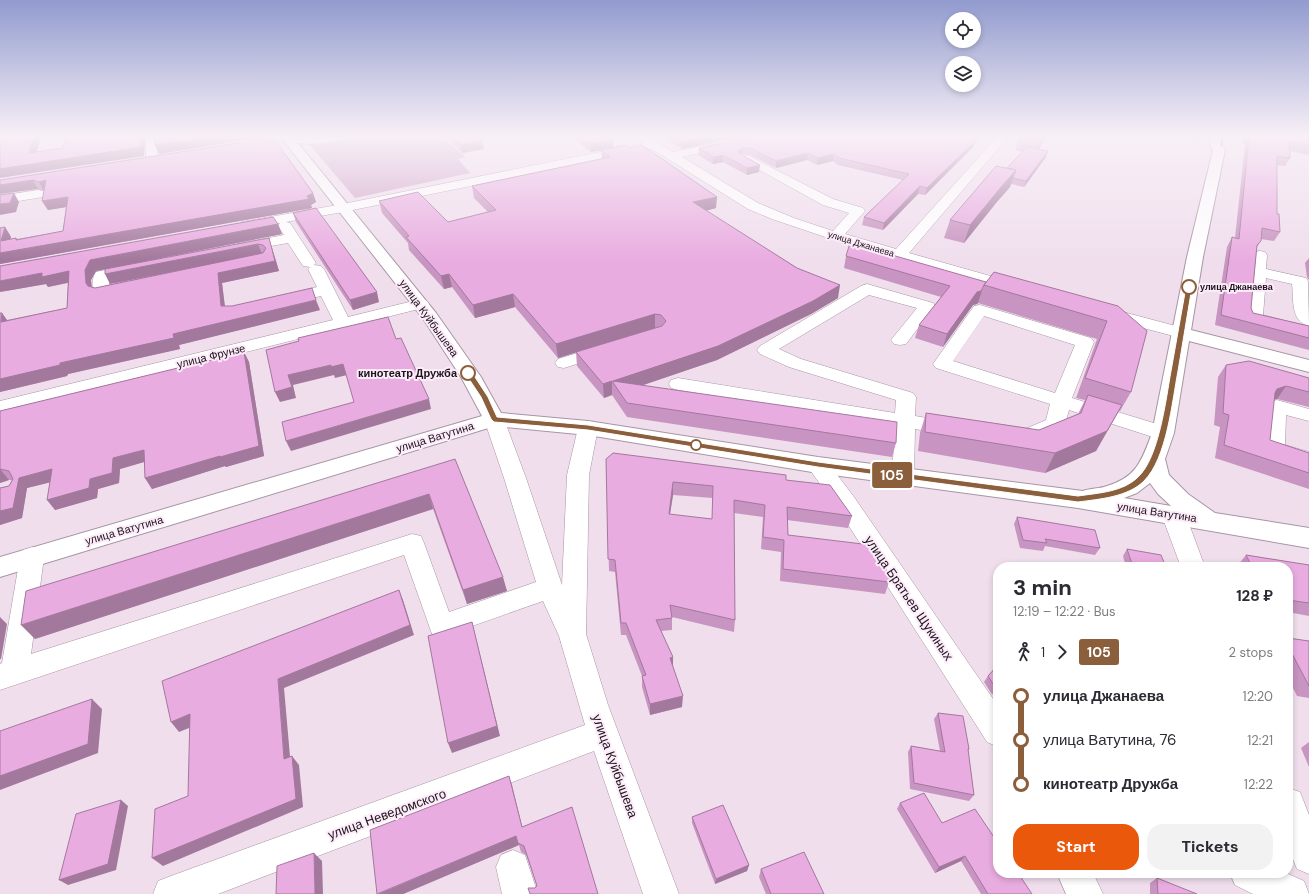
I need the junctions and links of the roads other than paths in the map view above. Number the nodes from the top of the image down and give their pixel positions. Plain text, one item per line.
1 (319, 178) edge
2 (492, 178) edge
3 (707, 178) edge
4 (782, 178) edge
5 (967, 178) edge
6 (1211, 178) edge
7 (38, 194) edge
8 (0, 200) edge
9 (343, 208) junction
10 (281, 219) junction
11 (234, 228) edge
12 (836, 236) junction
13 (292, 238) junction
14 (231, 249) edge
15 (899, 255) junction
16 (1260, 255) edge
17 (147, 266) edge
18 (1258, 272) junction
19 (140, 284) edge
20 (326, 290) junction
21 (1027, 291) edge
22 (273, 301) edge
23 (421, 304) junction
24 (1095, 310) edge
25 (1309, 321) edge
26 (343, 323) junction
27 (1309, 332) edge
28 (1181, 334) junction
29 (900, 340) dead end
30 (620, 345) edge
31 (564, 363) dead end
32 (1309, 366) edge
33 (678, 384) dead end
34 (1061, 401) junction
35 (0, 408) edge
36 (1309, 415) edge
37 (494, 419) junction
38 (905, 421) junction
39 (588, 428) junction
40 (966, 431) edge
41 (1163, 433) junction
42 (1012, 438) edge
43 (1154, 459) junction
44 (1309, 460) edge
45 (818, 465) junction
46 (903, 477) junction
47 (1078, 499) junction
48 (1174, 516) junction
49 (1210, 521) junction
50 (1309, 538) edge
51 (32, 557) junction
52 (1191, 562) edge
53 (0, 567) edge
54 (550, 588) junction
55 (572, 636) junction
56 (7, 675) edge
57 (993, 724) edge
58 (603, 733) junction
59 (1293, 817) edge
60 (1309, 857) edge
61 (1077, 878) edge
62 (1257, 878) edge
63 (171, 894) edge
64 (661, 894) edge
65 (1085, 894) edge
66 (1291, 894) edge

1 - 9 main road, улица Куйбышева
2 - 9 street
3 - 12 street, улица Джанаева
4 - 12 street
5 - 15 street
6 - 28 main road
7 - 8 street
9 - 10 street
9 - 23 main road, улица Куйбышева
10 - 11 street
10 - 13 street
12 - 15 street, улица Джанаева
13 - 14 street
13 - 20 street
15 - 21 street, улица Джанаева
16 - 18 street
17 - 19 street
18 - 25 street
18 - 27 street
20 - 22 street
20 - 26 street
23 - 26 street, улица Фрунзе
23 - 37 main road, улица Куйбышева
24 - 28 street
26 - 35 street, улица Фрунзе
28 - 32 main road
28 - 41 main road
29 - 38 street
30 - 31 street
33 - 38 street
34 - 34 street
34 - 41 street
34 - 42 street
36 - 44 street
37 - 39 main road, улица Ватутина
37 - 51 main road, улица Ватутина
37 - 54 street, улица Куйбышева
38 - 40 street
38 - 46 street
39 - 45 main road, улица Ватутина
39 - 55 street, улица Куйбышева
41 - 43 main road
43 - 47 main road
43 - 49 main road
45 - 46 main road, улица Ватутина
45 - 57 street, улица Братьев Щукиных
46 - 47 main road, улица Ватутина
47 - 48 main road, улица Ватутина
48 - 49 main road, улица Ватутина
48 - 52 street
49 - 50 main road, улица Ватутина
51 - 53 main road, улица Ватутина
51 - 56 street
54 - 55 street, улица Куйбышева
54 - 56 street
55 - 58 street, улица Куйбышева
58 - 63 street, улица Неведомского
58 - 64 street, улица Куйбышева
59 - 60 street
61 - 65 street
62 - 66 street

